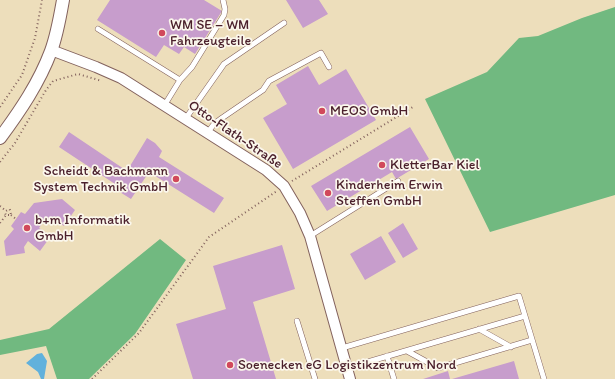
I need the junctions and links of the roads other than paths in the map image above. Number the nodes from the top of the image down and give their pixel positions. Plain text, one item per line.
1 (63, 0) edge
2 (223, 0) edge
3 (284, 24) dead end
4 (98, 29) dead end
5 (51, 50) junction
6 (329, 67) dead end
7 (180, 80) junction
8 (164, 106) junction
9 (186, 118) junction
10 (208, 132) junction
11 (0, 138) edge
12 (398, 181) dead end
13 (310, 236) junction
14 (525, 316) junction
15 (297, 321) dead end
16 (479, 330) junction
17 (532, 340) junction
18 (511, 347) junction
19 (342, 348) junction
20 (407, 350) junction
21 (387, 356) junction
22 (347, 368) junction
23 (315, 379) edge
24 (350, 379) edge
25 (394, 379) edge
26 (544, 379) edge

1 - 5 street
2 - 7 lane
3 - 9 lane
4 - 7 lane
5 - 8 street, Otto-Flath-Straße
5 - 11 street
6 - 10 lane
7 - 8 lane
8 - 9 street, Otto-Flath-Straße
9 - 10 street, Otto-Flath-Straße
10 - 13 street, Otto-Flath-Straße
12 - 13 lane
13 - 19 street, Otto-Flath-Straße
14 - 16 lane
14 - 17 lane
14 - 19 lane
15 - 23 lane
16 - 18 lane
16 - 20 lane
17 - 18 lane
17 - 26 lane
18 - 20 lane
19 - 22 street, Otto-Flath-Straße
20 - 21 lane
21 - 22 lane
21 - 25 lane
22 - 24 street, Otto-Flath-Straße

